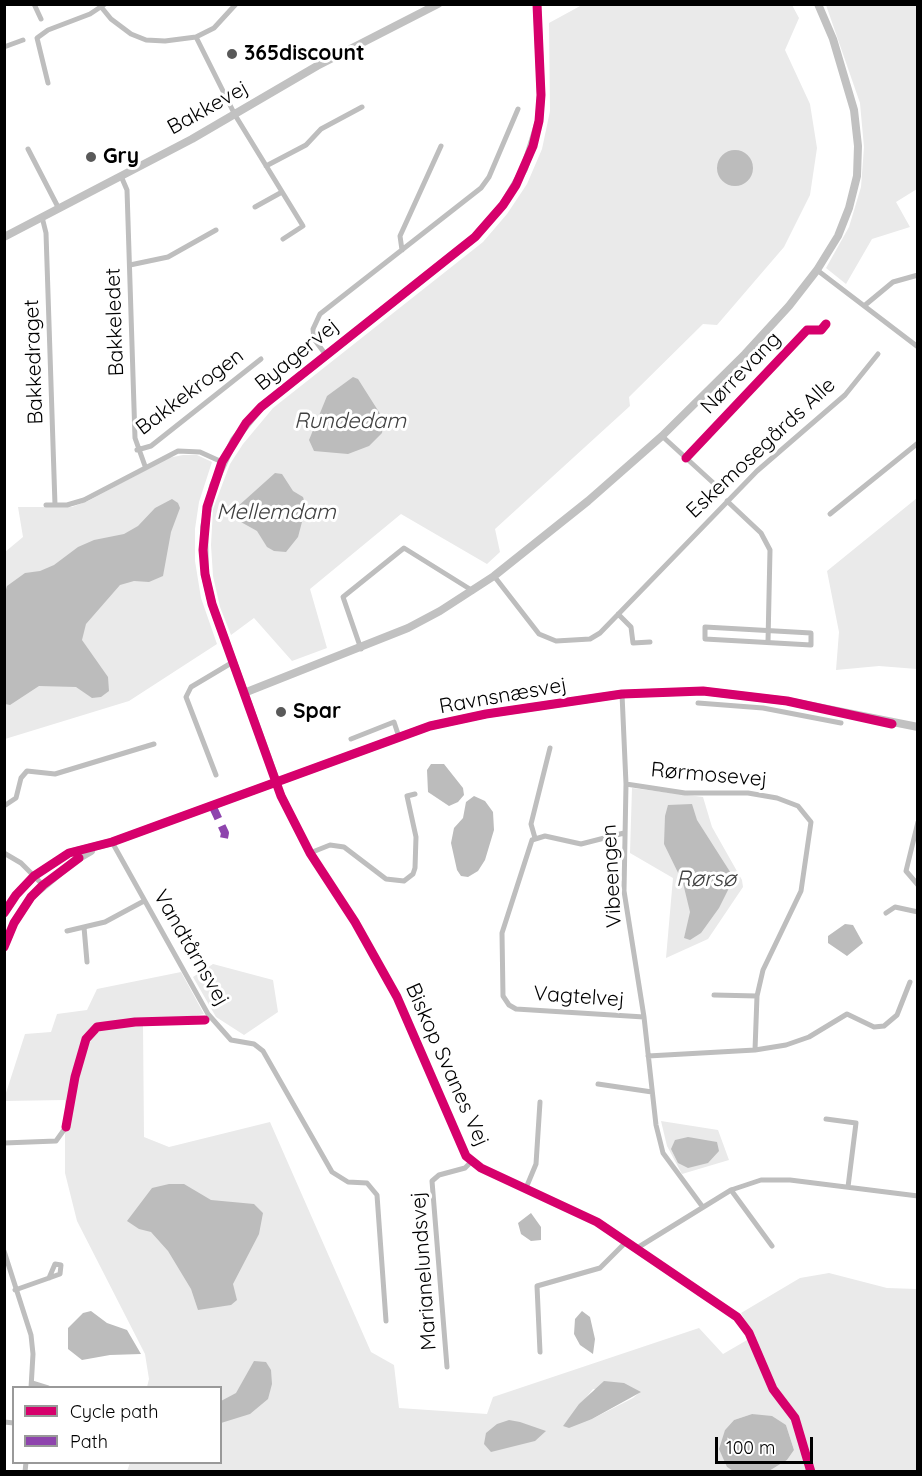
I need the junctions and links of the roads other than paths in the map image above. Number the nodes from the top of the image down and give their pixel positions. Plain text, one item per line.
1 (34, 4) edge
2 (236, 4) edge
3 (438, 4) edge
4 (537, 4) edge
5 (818, 4) edge
6 (103, 6) edge
7 (41, 19) dead end
8 (195, 37) junction
9 (23, 40) dead end
10 (4, 47) edge
11 (48, 83) dead end
12 (362, 107) dead end
13 (518, 109) dead end
14 (235, 115) junction
15 (441, 146) dead end
16 (28, 149) dead end
17 (266, 166) junction
18 (121, 176) junction
19 (282, 192) junction
20 (255, 207) dead end
21 (59, 209) junction
22 (42, 218) junction
23 (216, 230) dead end
24 (5, 236) edge
25 (283, 239) dead end
26 (402, 250) junction
27 (130, 265) junction
28 (817, 270) junction
29 (918, 275) edge
30 (864, 306) junction
31 (918, 347) edge
32 (878, 354) dead end
33 (326, 355) junction
34 (261, 359) dead end
35 (662, 436) junction
36 (918, 443) edge
37 (137, 450) junction
38 (222, 462) junction
39 (145, 466) junction
40 (720, 489) dead end
41 (727, 501) junction
42 (46, 505) dead end
43 (56, 506) junction
44 (830, 514) dead end
45 (494, 576) junction
46 (473, 591) junction
47 (618, 614) junction
48 (768, 631) junction
49 (650, 642) dead end
50 (768, 642) junction
51 (361, 649) junction
52 (233, 662) junction
53 (244, 693) junction
54 (622, 694) junction
55 (698, 703) dead end
56 (823, 709) junction
57 (821, 720) junction
58 (842, 723) dead end
59 (892, 724) junction
60 (918, 727) edge
61 (918, 733) edge
62 (399, 737) junction
63 (351, 739) dead end
64 (154, 744) dead end
65 (550, 748) dead end
66 (216, 775) dead end
67 (277, 783) junction
68 (626, 784) junction
69 (416, 794) dead end
70 (4, 806) edge
71 (918, 822) edge
72 (624, 833) junction
73 (535, 838) junction
74 (112, 842) junction
75 (100, 846) junction
76 (4, 853) edge
77 (310, 853) junction
78 (34, 876) junction
79 (43, 885) junction
80 (918, 885) edge
81 (144, 901) junction
82 (918, 912) edge
83 (4, 913) edge
84 (886, 913) dead end
85 (84, 927) junction
86 (67, 931) dead end
87 (4, 947) edge
88 (87, 962) dead end
89 (909, 982) dead end
90 (714, 995) dead end
91 (757, 996) junction
92 (644, 1017) junction
93 (754, 1050) junction
94 (648, 1056) junction
95 (597, 1084) dead end
96 (652, 1092) junction
97 (540, 1102) dead end
98 (826, 1119) dead end
99 (66, 1127) dead end
100 (4, 1143) edge
101 (471, 1162) junction
102 (848, 1187) junction
103 (526, 1188) junction
104 (731, 1190) junction
105 (918, 1196) edge
106 (702, 1206) junction
107 (627, 1241) junction
108 (772, 1246) dead end
109 (637, 1248) junction
110 (4, 1251) edge
111 (49, 1278) dead end
112 (15, 1290) junction
113 (386, 1321) dead end
114 (540, 1352) dead end
115 (447, 1367) dead end
116 (31, 1385) edge
117 (811, 1472) edge

1 - 7 street
2 - 8 street
3 - 14 street, Bakkevej
4 - 33 street, Byagervej
5 - 28 street, Nørrevang
6 - 8 street
6 - 11 street
8 - 14 street
9 - 10 street
12 - 17 street
13 - 26 street, Byagervej
14 - 17 street
14 - 18 street, Bakkevej
15 - 26 street
16 - 21 street
17 - 19 street
18 - 21 street, Bakkevej
18 - 27 street, Bakkeledet
19 - 20 street
19 - 25 street
21 - 22 street, Bakkevej
22 - 24 street, Bakkevej
22 - 43 street, Bakkedraget
23 - 27 street
26 - 33 street, Byagervej
27 - 37 street, Bakkeledet
28 - 30 street
28 - 35 street, Nørrevang
29 - 30 street
30 - 31 street
32 - 41 street, Eskemosegårds Alle
33 - 38 street, Byagervej
34 - 37 street, Bakkekrogen
35 - 40 street
35 - 45 street, Nørrevang
36 - 44 street
37 - 39 street, Bakkeledet
38 - 39 street
38 - 52 street, Byagervej
39 - 43 street
41 - 47 street, Eskemosegårds Alle
41 - 48 street
42 - 43 street
45 - 46 street, Nørrevang
45 - 47 street, Eskemosegårds Alle
46 - 51 street, Nørrevang
46 - 51 street
47 - 49 street
48 - 50 street
48 - 50 street
48 - 50 street
51 - 53 street, Nørrevang
52 - 53 street, Byagervej
52 - 66 street
53 - 67 street, Byagervej
54 - 56 street, Ravnsnæsvej
54 - 62 street, Ravnsnæsvej
54 - 68 street, Vibeengen
55 - 57 street
56 - 57 street
56 - 59 street, Ravnsnæsvej
57 - 58 street
59 - 60 street, Ravnsnæsvej
59 - 61 street, Ravnsnæsvej
62 - 63 street
62 - 67 street, Ravnsnæsvej
64 - 70 street
65 - 73 street, Vagtelvej
67 - 74 street, Ravnsnæsvej
67 - 77 street, Biskop Svanes Vej
68 - 72 street, Vibeengen
68 - 91 street, Rørmosevej
69 - 77 street
71 - 80 street
72 - 73 street
72 - 92 street, Vibeengen
73 - 92 street, Vagtelvej
74 - 75 street, Ravnsnæsvej
74 - 81 street, Vandtårnsvej
75 - 78 street, Ravnsnæsvej
75 - 79 street, Ravnsnæsvej
76 - 78 street
77 - 101 street, Biskop Svanes Vej
78 - 79 street
78 - 83 street, Ravnsnæsvej
79 - 87 street, Ravnsnæsvej
81 - 85 street
81 - 113 street, Vandtårnsvej
82 - 84 street
85 - 86 street
85 - 88 street
89 - 93 street
90 - 91 street
91 - 93 street, Rørmosevej
92 - 94 street, Vibeengen
93 - 94 street
94 - 96 street, Vibeengen
95 - 96 street
96 - 106 street, Vibeengen
97 - 103 street
98 - 102 street
99 - 100 street
101 - 103 street, Biskop Svanes Vej
101 - 115 street, Marianelundsvej
102 - 104 street
102 - 105 street
103 - 107 street, Biskop Svanes Vej
104 - 106 street
104 - 108 street
106 - 109 street
107 - 109 street, Biskop Svanes Vej
107 - 114 street
109 - 117 street, Biskop Svanes Vej
110 - 112 street
111 - 112 street
112 - 116 street

